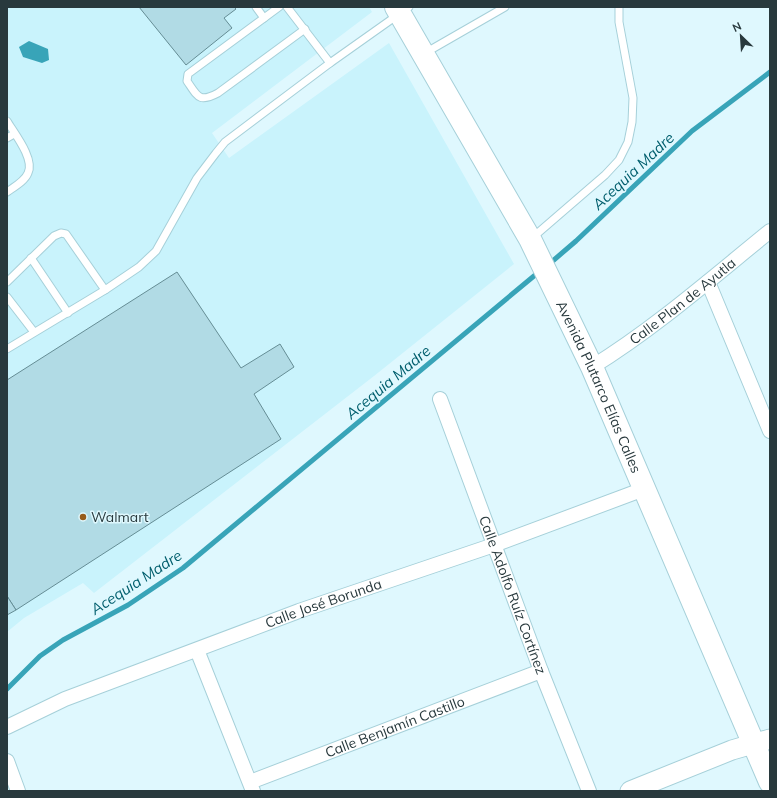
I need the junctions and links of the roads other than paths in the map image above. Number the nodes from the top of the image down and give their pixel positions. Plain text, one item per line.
1 (256, 7) edge
2 (279, 7) edge
3 (287, 7) edge
4 (504, 7) edge
5 (618, 7) edge
6 (402, 9) edge
7 (264, 18) junction
8 (305, 29) junction
9 (423, 54) junction
10 (330, 64) junction
11 (7, 121) edge
12 (14, 134) junction
13 (7, 138) edge
14 (7, 192) edge
15 (770, 231) edge
16 (534, 247) junction
17 (31, 258) junction
18 (7, 282) edge
19 (708, 282) junction
20 (105, 290) junction
21 (7, 296) edge
22 (68, 313) junction
23 (34, 332) junction
24 (7, 349) edge
25 (592, 367) junction
26 (440, 398) dead end
27 (770, 431) edge
28 (644, 489) junction
29 (494, 545) junction
30 (197, 650) junction
31 (541, 671) junction
32 (7, 727) edge
33 (762, 741) edge
34 (7, 761) edge
35 (770, 782) edge
36 (251, 787) edge
37 (18, 791) edge
38 (589, 791) edge
39 (630, 791) edge

1 - 7 lane
2 - 7 lane
3 - 8 lane
4 - 9 lane
5 - 16 lane
6 - 9 main road, Avenida Plutarco Elías Calles
6 - 10 lane
7 - 8 lane
8 - 10 lane
9 - 16 main road, Avenida Plutarco Elías Calles
10 - 20 lane
11 - 12 lane
12 - 13 lane
12 - 14 lane
15 - 19 street, Calle Plan de Ayutla
16 - 25 main road, Avenida Plutarco Elías Calles
17 - 18 lane
17 - 20 lane
17 - 22 lane
19 - 25 street, Calle Plan de Ayutla
19 - 27 street
20 - 22 lane
21 - 23 lane
22 - 23 lane
23 - 24 lane
25 - 28 main road, Avenida Plutarco Elías Calles
26 - 29 street, Calle Adolfo Ruíz Cortínez
28 - 29 street, Calle José Borunda
28 - 33 main road, Avenida Plutarco Elías Calles
29 - 30 street, Calle José Borunda
29 - 31 street, Calle Adolfo Ruíz Cortínez
30 - 32 street, Calle José Borunda
30 - 36 street
31 - 36 street, Calle Benjamín Castillo
31 - 38 street, Calle Adolfo Ruíz Cortínez
33 - 35 main road, Avenida Plutarco Elías Calles
33 - 39 street
34 - 37 street

